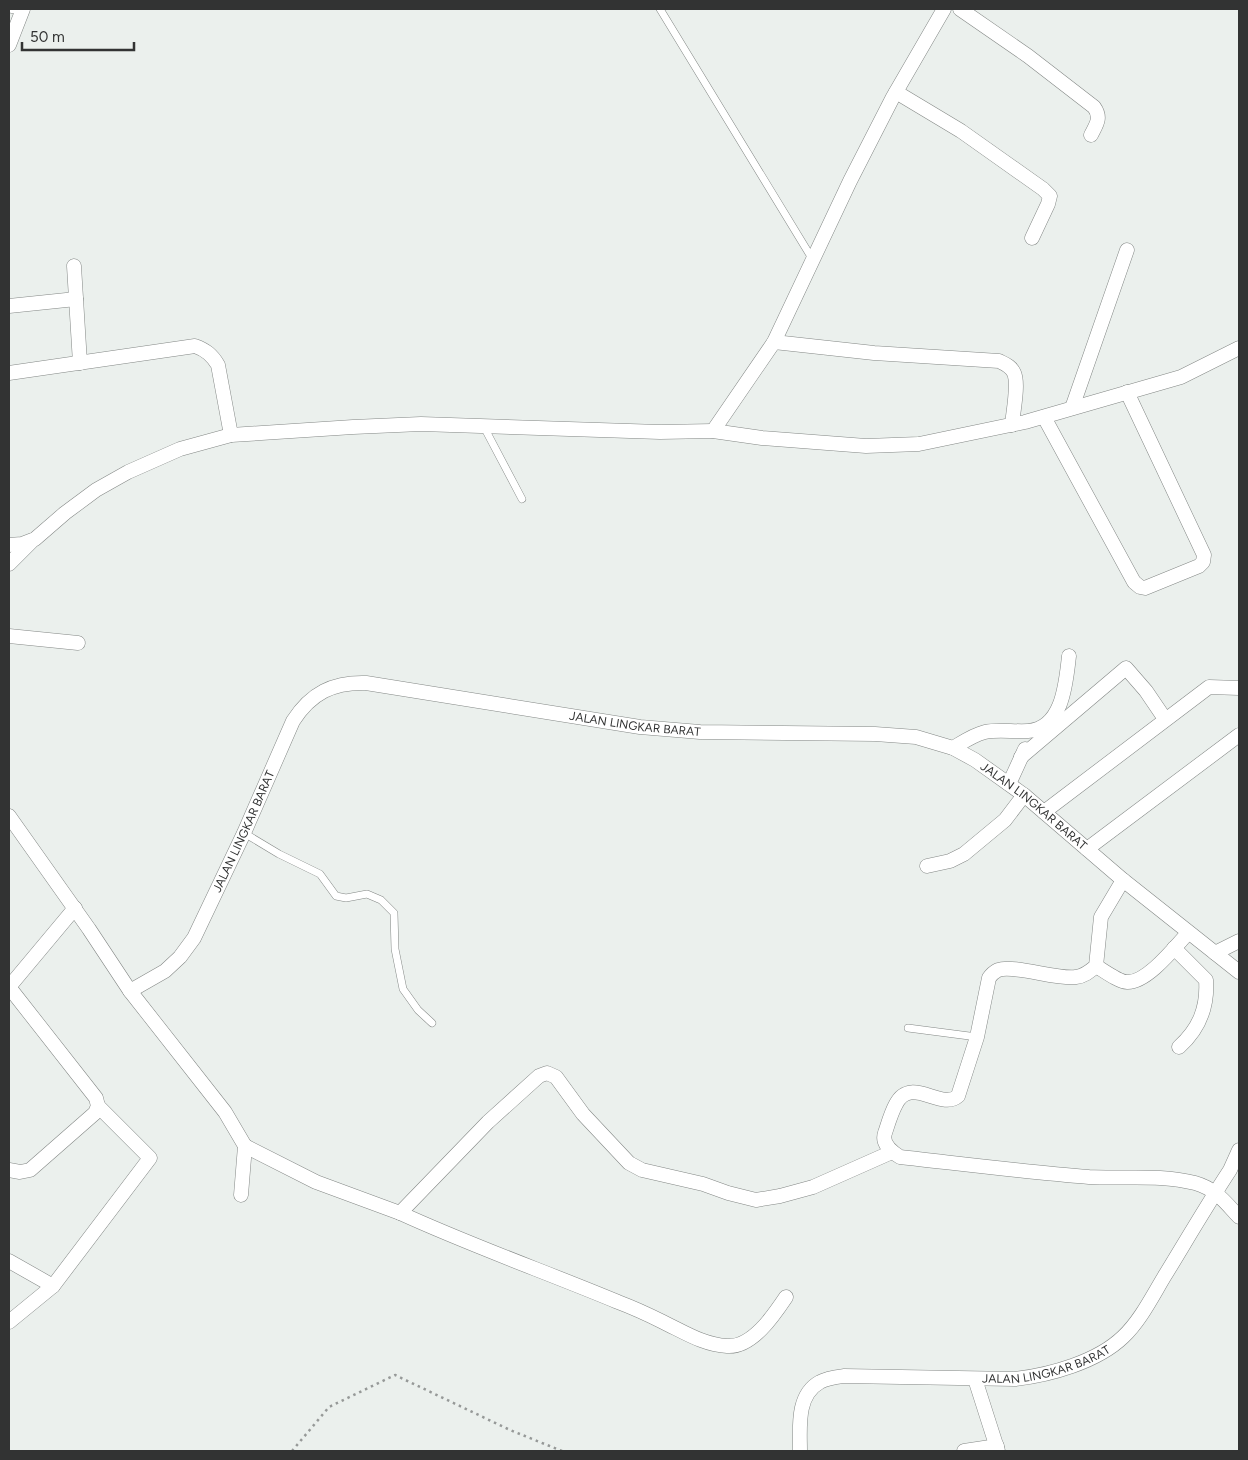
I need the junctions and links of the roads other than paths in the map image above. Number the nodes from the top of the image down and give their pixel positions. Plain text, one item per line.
1 (660, 9) edge
2 (944, 9) edge
3 (960, 9) edge
4 (18, 10) edge
5 (9, 45) edge
6 (896, 92) junction
7 (1091, 135) dead end
8 (1032, 238) dead end
9 (1127, 250) dead end
10 (814, 261) junction
11 (74, 266) dead end
12 (76, 299) junction
13 (9, 306) edge
14 (774, 342) junction
15 (1239, 348) edge
16 (80, 363) junction
17 (9, 373) edge
18 (1127, 392) junction
19 (1072, 408) junction
20 (1044, 416) junction
21 (1012, 425) junction
22 (484, 427) junction
23 (713, 431) junction
24 (231, 435) junction
25 (522, 499) dead end
26 (35, 539) junction
27 (9, 545) edge
28 (9, 564) edge
29 (9, 636) edge
30 (78, 643) dead end
31 (1069, 656) dead end
32 (1239, 688) edge
33 (1165, 720) junction
34 (1030, 731) junction
35 (1239, 735) edge
36 (953, 748) junction
37 (1021, 757) junction
38 (1009, 784) junction
39 (1024, 795) junction
40 (1044, 812) junction
41 (9, 816) edge
42 (244, 833) junction
43 (1087, 850) junction
44 (927, 866) dead end
45 (1123, 880) junction
46 (75, 908) junction
47 (1188, 933) junction
48 (1239, 941) edge
49 (1174, 948) junction
50 (1214, 953) junction
51 (1096, 966) junction
52 (1239, 972) edge
53 (9, 987) edge
54 (130, 992) junction
55 (432, 1023) dead end
56 (908, 1028) dead end
57 (977, 1037) junction
58 (1179, 1047) dead end
59 (98, 1106) junction
60 (245, 1146) junction
61 (1239, 1150) edge
62 (892, 1152) junction
63 (9, 1170) edge
64 (1216, 1192) junction
65 (241, 1195) dead end
66 (400, 1213) junction
67 (1239, 1217) edge
68 (9, 1261) edge
69 (53, 1286) junction
70 (786, 1297) dead end
71 (9, 1322) edge
72 (975, 1378) junction
73 (998, 1448) edge
74 (800, 1451) edge
75 (964, 1451) edge

1 - 10 lane
2 - 6 street
3 - 7 street
4 - 5 street
6 - 8 street
6 - 10 street
9 - 19 street
10 - 14 street
11 - 12 street
12 - 13 street
12 - 16 street
14 - 21 street
14 - 23 street
15 - 18 street
16 - 17 street
16 - 24 street
18 - 19 street
18 - 20 street
19 - 20 street
20 - 21 street
21 - 23 street
22 - 23 street
22 - 24 street
22 - 25 lane
24 - 26 street
26 - 27 street
26 - 28 street
29 - 30 street
31 - 34 street
32 - 33 street
33 - 37 street
33 - 40 street
34 - 36 street
34 - 37 street
35 - 43 street
36 - 38 street, JALAN LINGKAR BARAT
36 - 42 street, JALAN LINGKAR BARAT
37 - 38 street
38 - 39 street, JALAN LINGKAR BARAT
39 - 40 street, JALAN LINGKAR BARAT
39 - 44 street
40 - 43 street, JALAN LINGKAR BARAT
41 - 46 street
42 - 54 street, JALAN LINGKAR BARAT
42 - 55 lane
43 - 45 street, JALAN LINGKAR BARAT
45 - 47 street, JALAN LINGKAR BARAT
45 - 51 street
46 - 53 street
46 - 54 street
47 - 49 street
47 - 50 street, JALAN LINGKAR BARAT
48 - 50 street
49 - 51 street
49 - 58 street
50 - 52 street, JALAN LINGKAR BARAT
51 - 57 street
53 - 59 street
54 - 60 street
56 - 57 lane
57 - 62 street
59 - 63 street
59 - 69 street
60 - 65 street
60 - 66 street
61 - 64 street, JALAN LINGKAR BARAT
62 - 64 street
62 - 66 street
64 - 67 street
64 - 72 street, JALAN LINGKAR BARAT
66 - 70 street
68 - 69 street
69 - 71 street
72 - 73 street
72 - 74 street, JALAN LINGKAR BARAT
73 - 75 street

